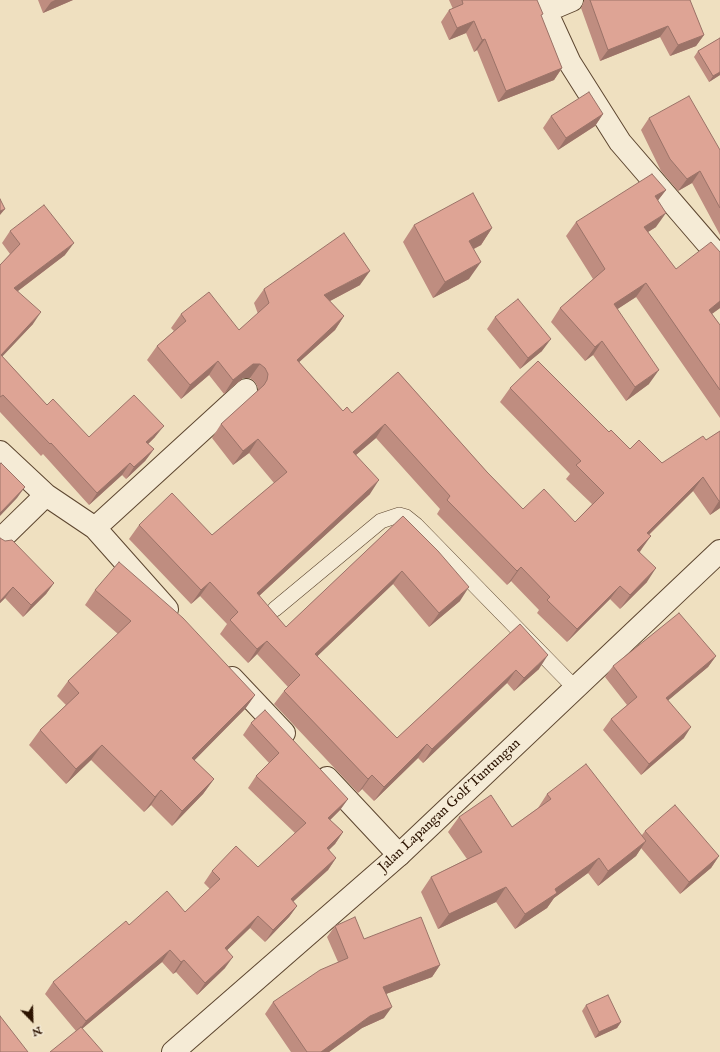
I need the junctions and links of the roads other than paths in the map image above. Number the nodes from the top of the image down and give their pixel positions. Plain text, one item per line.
1 (572, 0) edge
2 (543, 6) edge
3 (720, 258) edge
4 (246, 390) dead end
5 (0, 452) edge
6 (46, 495) junction
7 (95, 528) junction
8 (0, 540) edge
9 (720, 551) edge
10 (275, 609) dead end
11 (182, 624) edge
12 (220, 664) edge
13 (575, 688) junction
14 (296, 745) edge
15 (312, 763) edge
16 (399, 855) junction
17 (173, 1052) edge

1 - 2 street
2 - 3 street
4 - 7 street
5 - 6 street
6 - 7 street
6 - 8 street
7 - 11 street
9 - 13 street, Jalan Lapangan Golf Tuntungan
10 - 13 lane
12 - 14 street
13 - 16 street, Jalan Lapangan Golf Tuntungan
15 - 16 street
16 - 17 street, Jalan Lapangan Golf Tuntungan

